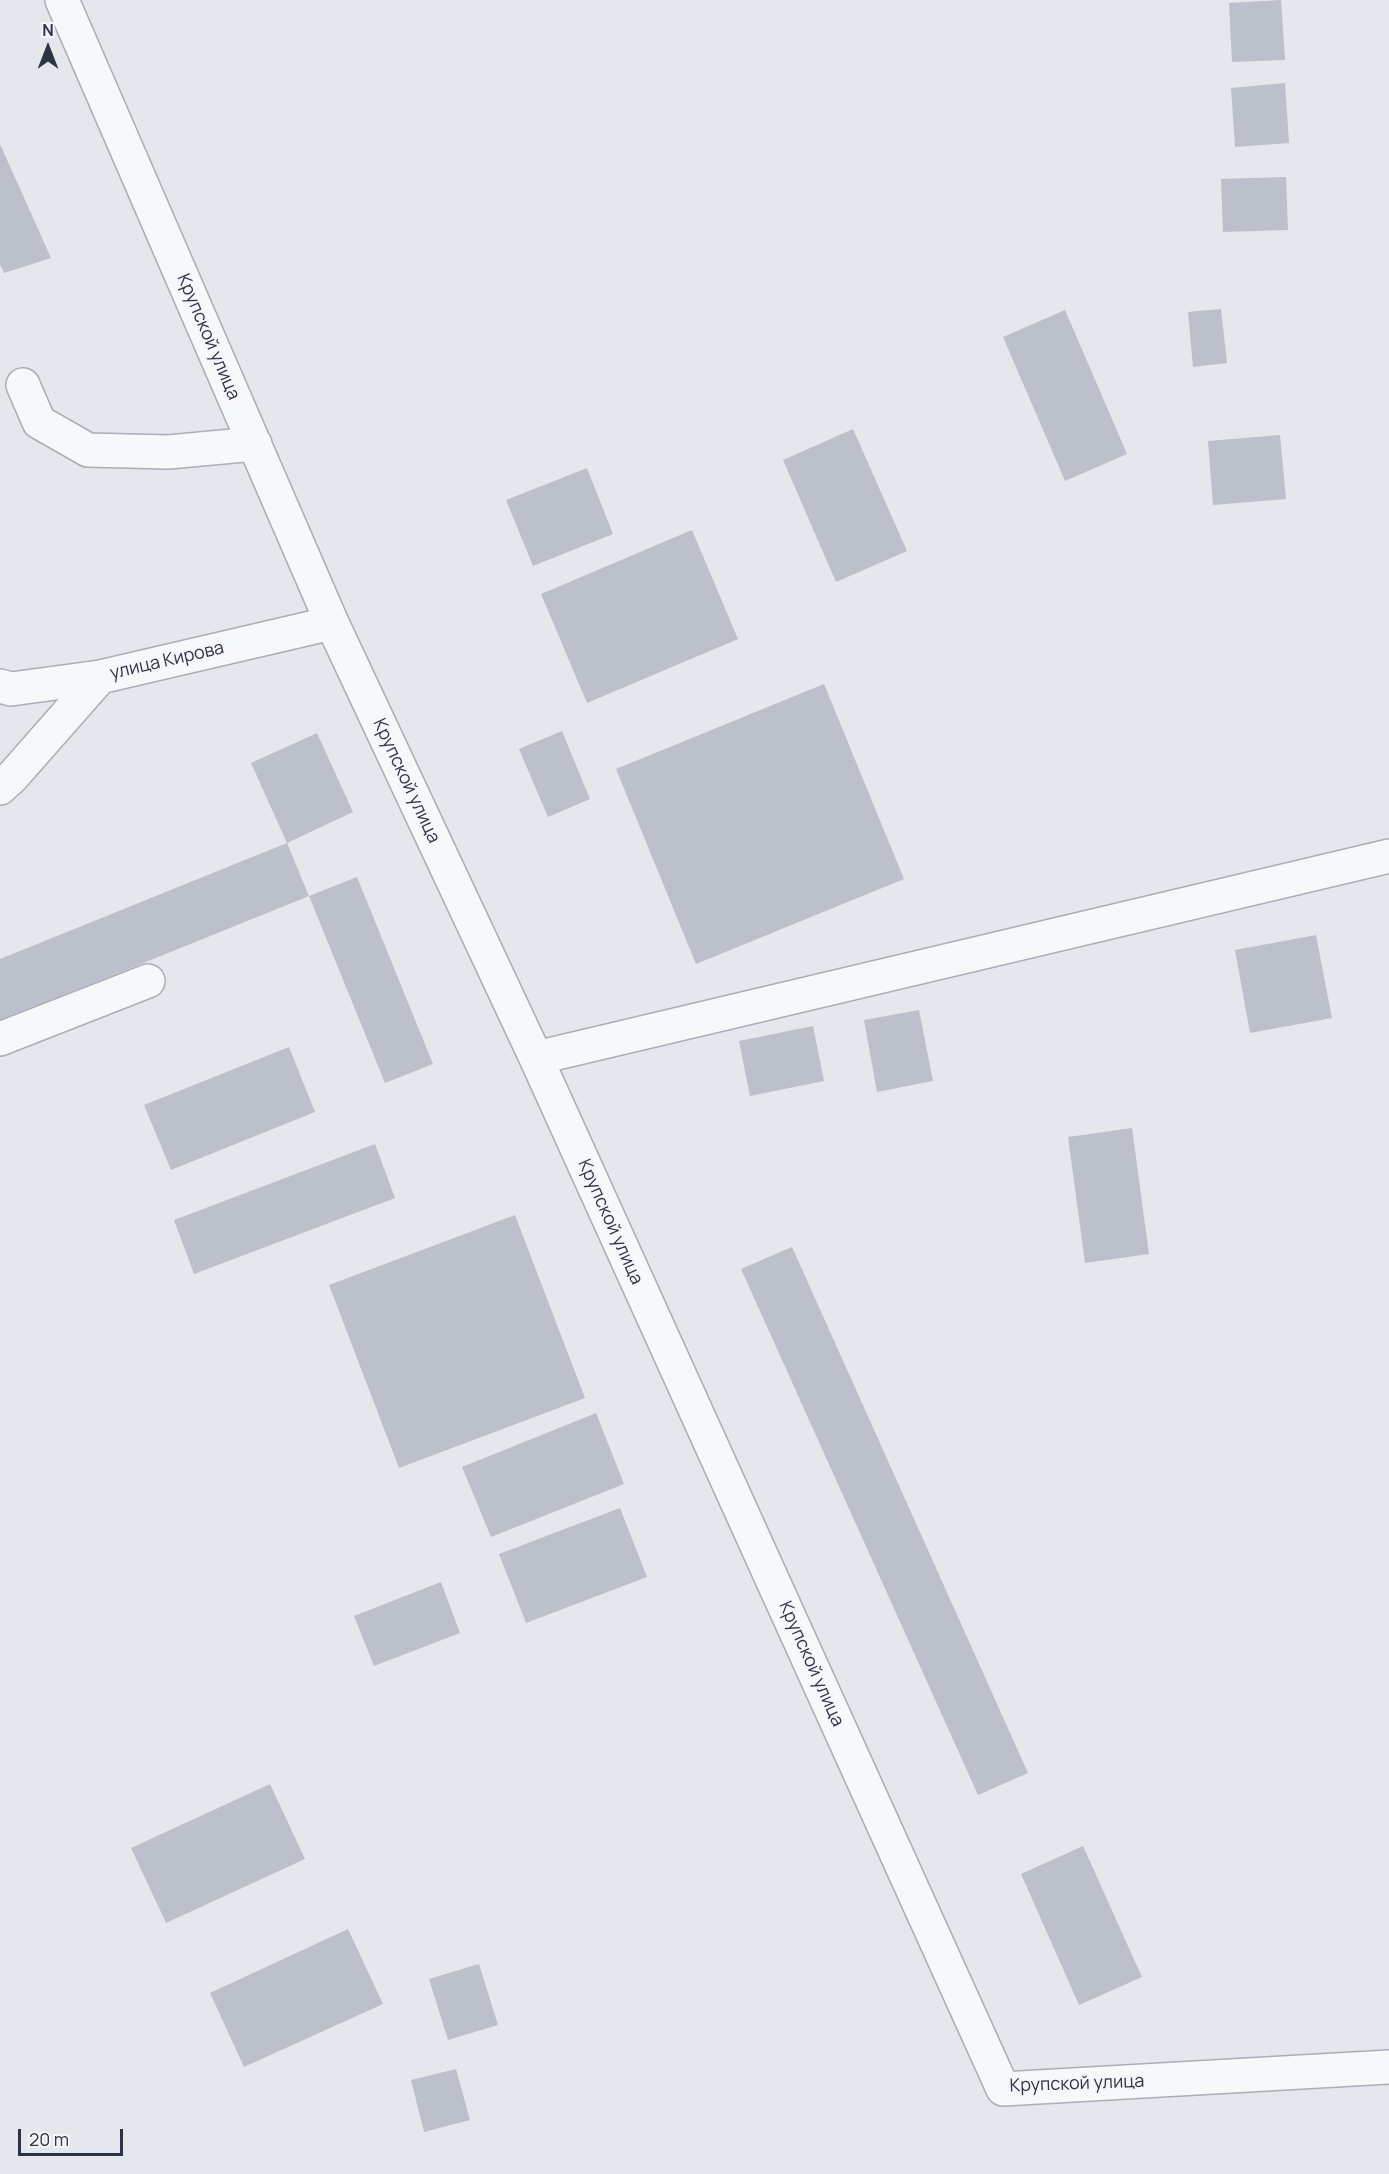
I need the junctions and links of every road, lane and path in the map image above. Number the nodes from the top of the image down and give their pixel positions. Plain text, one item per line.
1 (63, 0) edge
2 (23, 385) dead end
3 (255, 444) junction
4 (332, 623) junction
5 (100, 676) junction
6 (0, 686) edge
7 (0, 788) edge
8 (1389, 856) edge
9 (148, 981) dead end
10 (0, 1039) edge
11 (536, 1058) junction
12 (1389, 2067) edge

1 - 3 street, Крупской улица
2 - 3 street
3 - 4 street, Крупской улица
4 - 5 street, улица Кирова
4 - 11 street, Крупской улица
5 - 6 street, улица Кирова
5 - 7 street
8 - 11 street
9 - 10 street
11 - 12 street, Крупской улица

